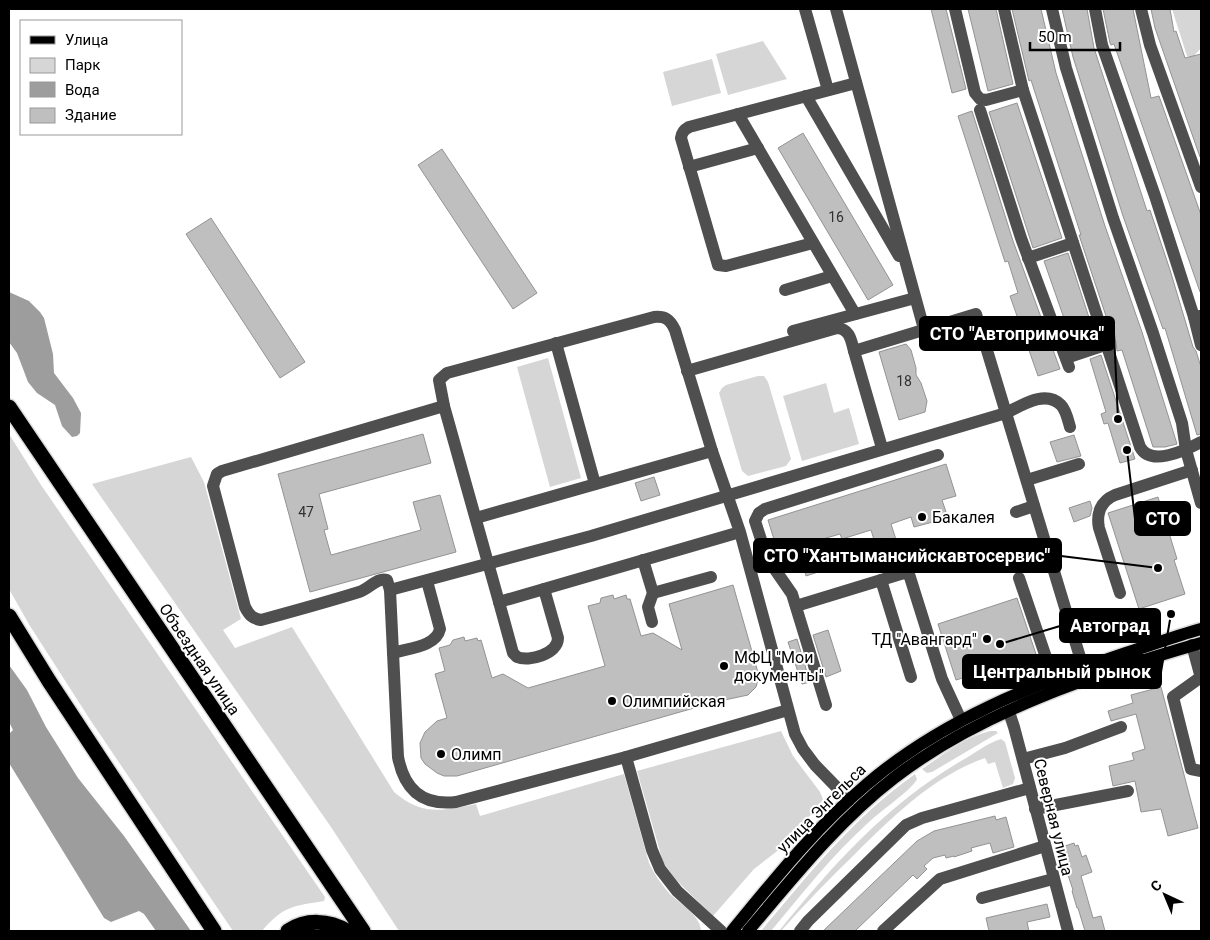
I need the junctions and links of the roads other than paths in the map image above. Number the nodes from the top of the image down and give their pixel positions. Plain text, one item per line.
1 (806, 9) edge
2 (836, 9) edge
3 (955, 9) edge
4 (1004, 9) edge
5 (1052, 9) edge
6 (1095, 9) edge
7 (1141, 9) edge
8 (856, 83) junction
9 (828, 90) junction
10 (1023, 90) junction
11 (806, 96) junction
12 (980, 110) dead end
13 (738, 114) junction
14 (758, 148) junction
15 (689, 167) junction
16 (1201, 187) edge
17 (1073, 242) junction
18 (813, 243) junction
19 (1028, 258) junction
20 (908, 270) junction
21 (832, 276) junction
22 (785, 290) dead end
23 (916, 298) junction
24 (855, 314) junction
25 (1198, 316) edge
26 (924, 329) junction
27 (793, 331) dead end
28 (556, 343) junction
29 (1108, 344) junction
30 (1201, 345) edge
31 (854, 350) junction
32 (687, 371) junction
33 (444, 406) junction
34 (9, 407) edge
35 (1006, 413) junction
36 (1070, 427) dead end
37 (1201, 442) edge
38 (882, 448) junction
39 (1186, 450) junction
40 (712, 451) junction
41 (938, 455) dead end
42 (1079, 464) dead end
43 (1192, 470) junction
44 (1027, 480) junction
45 (595, 484) junction
46 (728, 495) junction
47 (1201, 503) edge
48 (1034, 506) junction
49 (1016, 512) dead end
50 (476, 518) junction
51 (740, 532) junction
52 (643, 560) junction
53 (489, 565) junction
54 (711, 577) dead end
55 (1019, 578) dead end
56 (881, 580) junction
57 (427, 581) junction
58 (544, 589) junction
59 (390, 590) junction
60 (653, 593) junction
61 (1120, 593) dead end
62 (499, 602) junction
63 (796, 606) junction
64 (9, 616) edge
65 (652, 622) dead end
66 (1201, 628) edge
67 (1188, 632) junction
68 (1197, 644) edge
69 (393, 653) junction
70 (1083, 667) junction
71 (911, 677) dead end
72 (1053, 678) junction
73 (1201, 678) edge
74 (1087, 680) junction
75 (1057, 691) junction
76 (1003, 700) junction
77 (826, 705) dead end
78 (788, 710) junction
79 (1009, 712) junction
80 (962, 720) junction
81 (1121, 728) dead end
82 (626, 757) junction
83 (1022, 759) junction
84 (1201, 771) edge
85 (1030, 788) junction
86 (1128, 791) dead end
87 (853, 805) junction
88 (1035, 809) junction
89 (1045, 846) junction
90 (1053, 879) junction
91 (982, 898) dead end
92 (214, 931) edge
93 (288, 931) edge
94 (347, 931) edge
95 (362, 931) edge
96 (721, 931) edge
97 (732, 931) edge
98 (748, 931) edge
99 (800, 931) edge
100 (882, 931) edge
101 (1068, 931) edge

1 - 9 street
2 - 8 street
3 - 10 street
4 - 10 street
5 - 39 street
6 - 25 street
7 - 16 street
8 - 9 street
8 - 20 street
9 - 11 street
10 - 17 street
11 - 13 street
11 - 20 street
12 - 19 street
13 - 14 street
13 - 15 street
14 - 15 street
14 - 18 street
15 - 18 street
17 - 19 street
17 - 29 street
18 - 21 street
19 - 29 street
20 - 23 street
21 - 22 street
21 - 24 street
23 - 24 street
23 - 26 street
24 - 27 street
25 - 30 street
26 - 31 street
26 - 35 street
28 - 32 street
28 - 33 street
28 - 45 street
29 - 39 street
31 - 32 street
31 - 38 street
32 - 40 street
33 - 50 street
33 - 59 street
34 - 95 highway, Объездная улица
35 - 36 street
35 - 38 street
35 - 44 street
37 - 39 street
38 - 46 street
39 - 43 street
40 - 45 street
40 - 46 street
41 - 63 street
42 - 44 street
43 - 47 street
43 - 61 street
44 - 48 street
45 - 50 street
46 - 51 street
46 - 53 street
48 - 49 street
48 - 70 street
50 - 53 street
51 - 52 street
51 - 78 street
52 - 58 street
52 - 60 street
53 - 57 street
53 - 62 street
54 - 60 street
55 - 72 street
56 - 63 street
56 - 71 street
56 - 80 street
57 - 59 street
57 - 69 street
58 - 62 street
58 - 62 street
59 - 69 street
60 - 65 street
63 - 77 street
64 - 92 highway
66 - 67 main road, улица Энгельса
67 - 68 main road
67 - 70 main road, улица Энгельса
68 - 73 street
68 - 74 main road, улица Энгельса
69 - 82 street
70 - 72 main road, улица Энгельса
70 - 74 main road
72 - 75 main road
72 - 76 main road, улица Энгельса
73 - 84 street
74 - 75 main road, улица Энгельса
75 - 79 main road, улица Энгельса
76 - 79 main road
76 - 80 main road, улица Энгельса
78 - 82 street
78 - 87 street
79 - 83 street, Северная улица
79 - 87 main road, улица Энгельса
80 - 87 main road, улица Энгельса
81 - 83 street
82 - 96 street
83 - 85 street, Северная улица
85 - 88 street, Северная улица
85 - 99 street
86 - 88 street
87 - 97 main road, улица Энгельса
87 - 98 main road, улица Энгельса
88 - 89 street, Северная улица
89 - 90 street, Северная улица
89 - 100 street
90 - 91 street
90 - 101 street, Северная улица
93 - 94 highway

